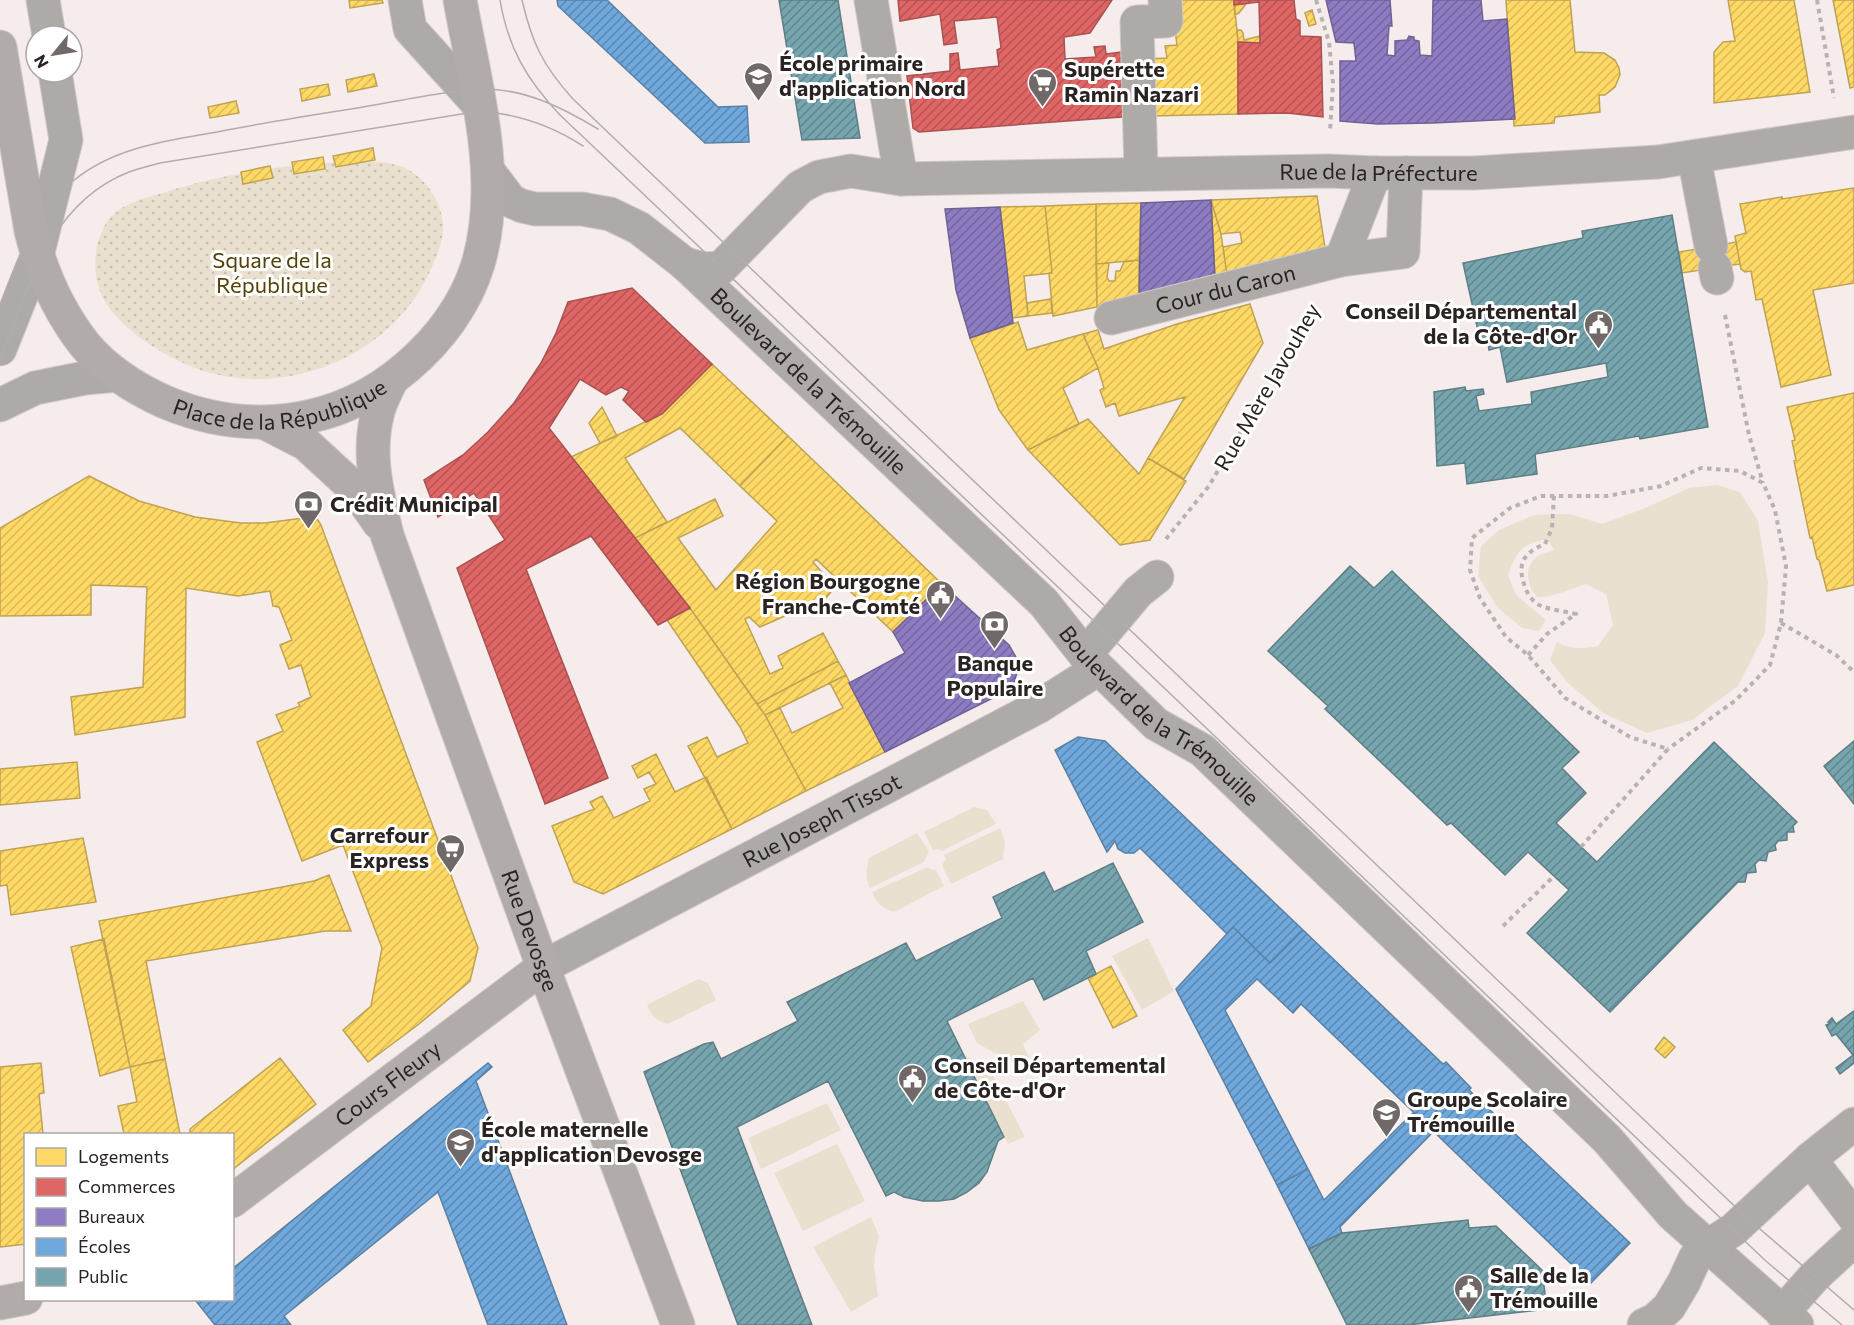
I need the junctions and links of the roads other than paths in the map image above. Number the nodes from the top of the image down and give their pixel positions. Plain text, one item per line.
1 (43, 0) edge
2 (405, 0) edge
3 (460, 0) edge
4 (871, 0) edge
5 (1165, 0) edge
6 (47, 24) edge
7 (0, 46) edge
8 (57, 84) edge
9 (478, 105) junction
10 (1854, 132) edge
11 (9, 148) edge
12 (1694, 158) junction
13 (489, 172) junction
14 (1141, 173) junction
15 (1391, 173) junction
16 (901, 179) junction
17 (37, 256) junction
18 (1341, 260) junction
19 (685, 264) junction
20 (1715, 264) road end
21 (735, 310) junction
22 (1111, 318) dead end
23 (0, 349) edge
24 (117, 375) junction
25 (391, 381) junction
26 (0, 405) edge
27 (265, 423) junction
28 (387, 535) junction
29 (1156, 577) dead end
30 (1092, 662) junction
31 (543, 967) junction
32 (1854, 1124) edge
33 (1810, 1159) junction
34 (234, 1199) edge
35 (1854, 1217) edge
36 (1854, 1240) edge
37 (1706, 1247) junction
38 (24, 1298) edge
39 (0, 1303) edge
40 (1790, 1319) edge
41 (678, 1325) edge
42 (1644, 1325) edge

1 - 6 street
2 - 9 street
3 - 9 main road, Place de la République
4 - 16 street
5 - 14 street
7 - 11 main road, Place de la République
8 - 17 street
9 - 13 main road, Place de la République
10 - 12 street, Rue de la Préfecture
11 - 17 main road, Place de la République
12 - 15 street, Rue de la Préfecture
12 - 20 street
13 - 19 street, Boulevard de la Trémouille
13 - 25 main road, Place de la République
14 - 15 street, Rue de la Préfecture
14 - 16 street, Rue de la Préfecture
15 - 18 street
15 - 18 street, Cour du Caron
16 - 19 street, Rue de la Préfecture
16 - 21 street, Rue de la Préfecture
17 - 23 street
17 - 24 main road, Place de la République
18 - 22 street, Cour du Caron
19 - 21 street, Boulevard de la Trémouille
21 - 30 street, Boulevard de la Trémouille
24 - 26 street
24 - 27 main road, Place de la République
25 - 27 main road, Place de la République
25 - 28 main road
27 - 28 main road
28 - 31 main road, Rue Devosge
29 - 30 street, Rue Joseph Tissot
30 - 31 street, Rue Joseph Tissot
30 - 37 street, Boulevard de la Trémouille
31 - 34 main road, Cours Fleury
31 - 41 main road, Rue Devosge
32 - 33 street
33 - 35 street
33 - 37 street
36 - 40 street
37 - 40 street, Boulevard de la Trémouille
37 - 42 street
38 - 39 main road

